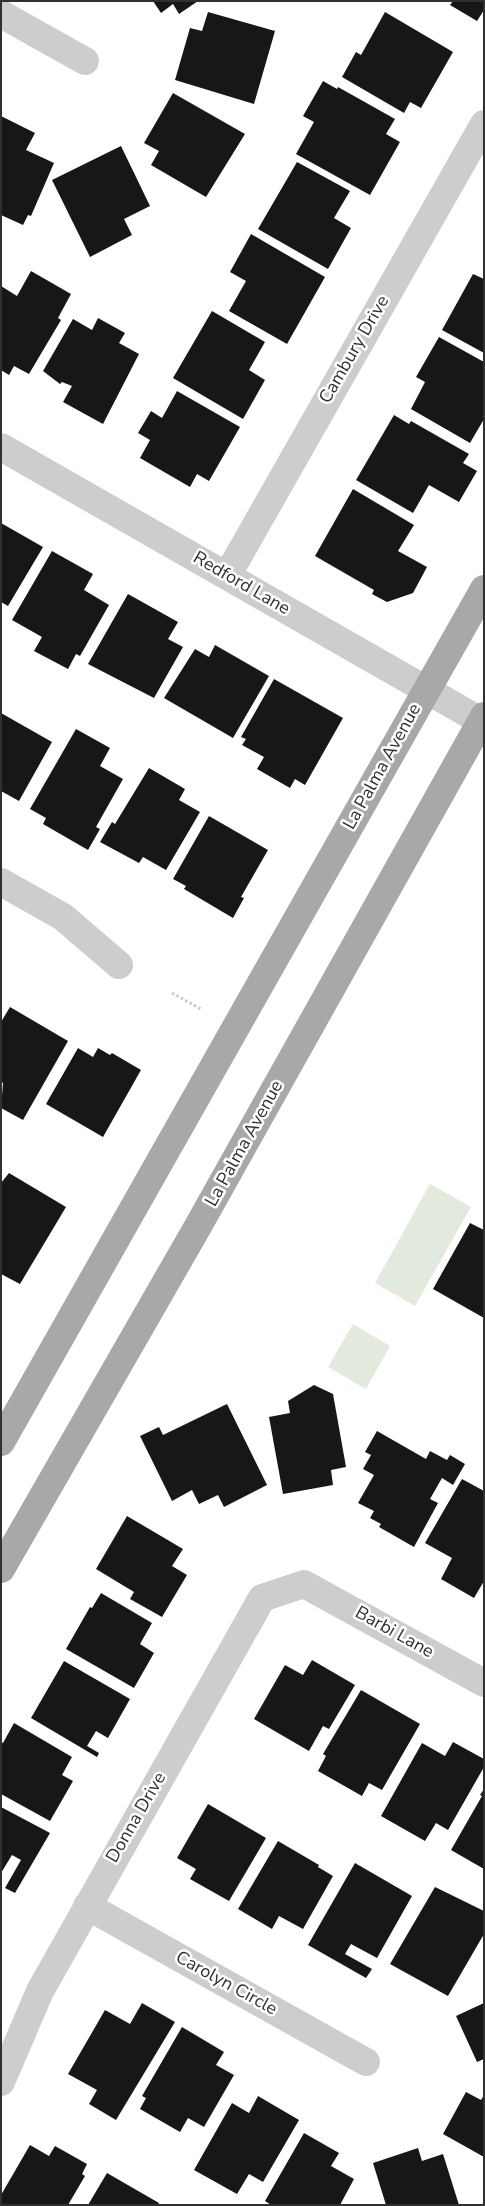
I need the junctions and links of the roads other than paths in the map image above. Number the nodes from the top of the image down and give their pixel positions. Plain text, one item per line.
1 (1, 14) edge
2 (85, 61) dead end
3 (484, 124) edge
4 (1, 447) edge
5 (227, 576) junction
6 (484, 589) edge
7 (427, 690) junction
8 (482, 718) edge
9 (1, 882) edge
10 (119, 966) dead end
11 (1, 1442) edge
12 (1, 1569) edge
13 (304, 1584) joint
14 (484, 1683) edge
15 (87, 1906) junction
16 (366, 2062) dead end
17 (1, 2082) edge

1 - 2 street
3 - 5 street, Cambury Drive
4 - 5 street, Redford Lane
5 - 7 street, Redford Lane
6 - 7 main road, La Palma Avenue
7 - 8 street, Redford Lane
7 - 11 main road, La Palma Avenue
8 - 12 main road, La Palma Avenue
9 - 10 street
13 - 14 street, Barbi Lane
13 - 15 street, Donna Drive
15 - 16 street, Carolyn Circle
15 - 17 street, Donna Drive

